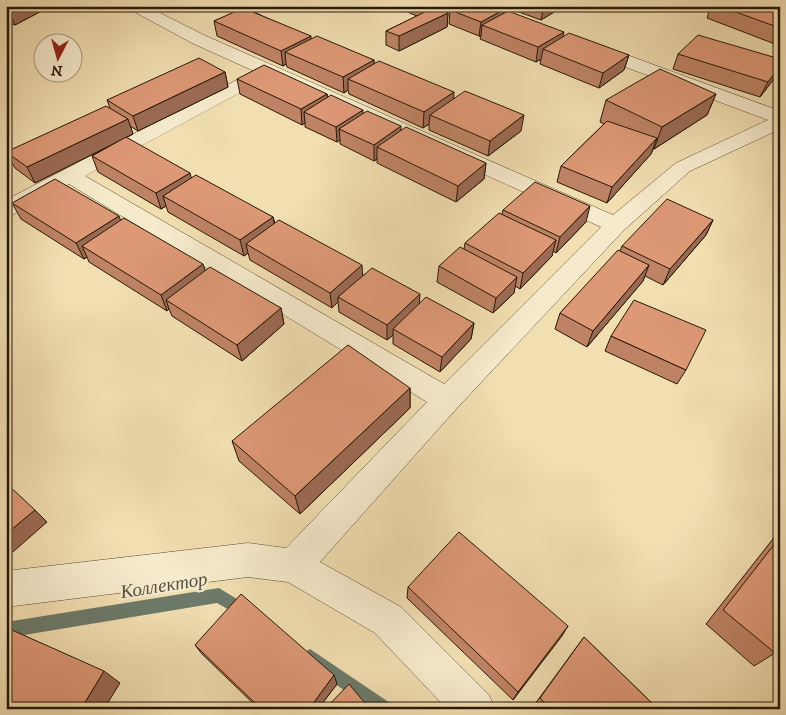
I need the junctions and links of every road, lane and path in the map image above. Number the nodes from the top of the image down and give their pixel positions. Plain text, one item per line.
1 (134, 6) edge
2 (579, 44) edge
3 (269, 70) junction
4 (780, 120) edge
5 (70, 176) junction
6 (6, 208) edge
7 (616, 225) junction
8 (448, 400) junction
9 (293, 566) junction
10 (6, 589) edge
11 (475, 709) edge

1 - 3 street
2 - 4 street
3 - 5 street
3 - 7 street
4 - 7 street
5 - 6 street
5 - 8 street
7 - 8 street
8 - 9 street
9 - 10 street
9 - 11 street

